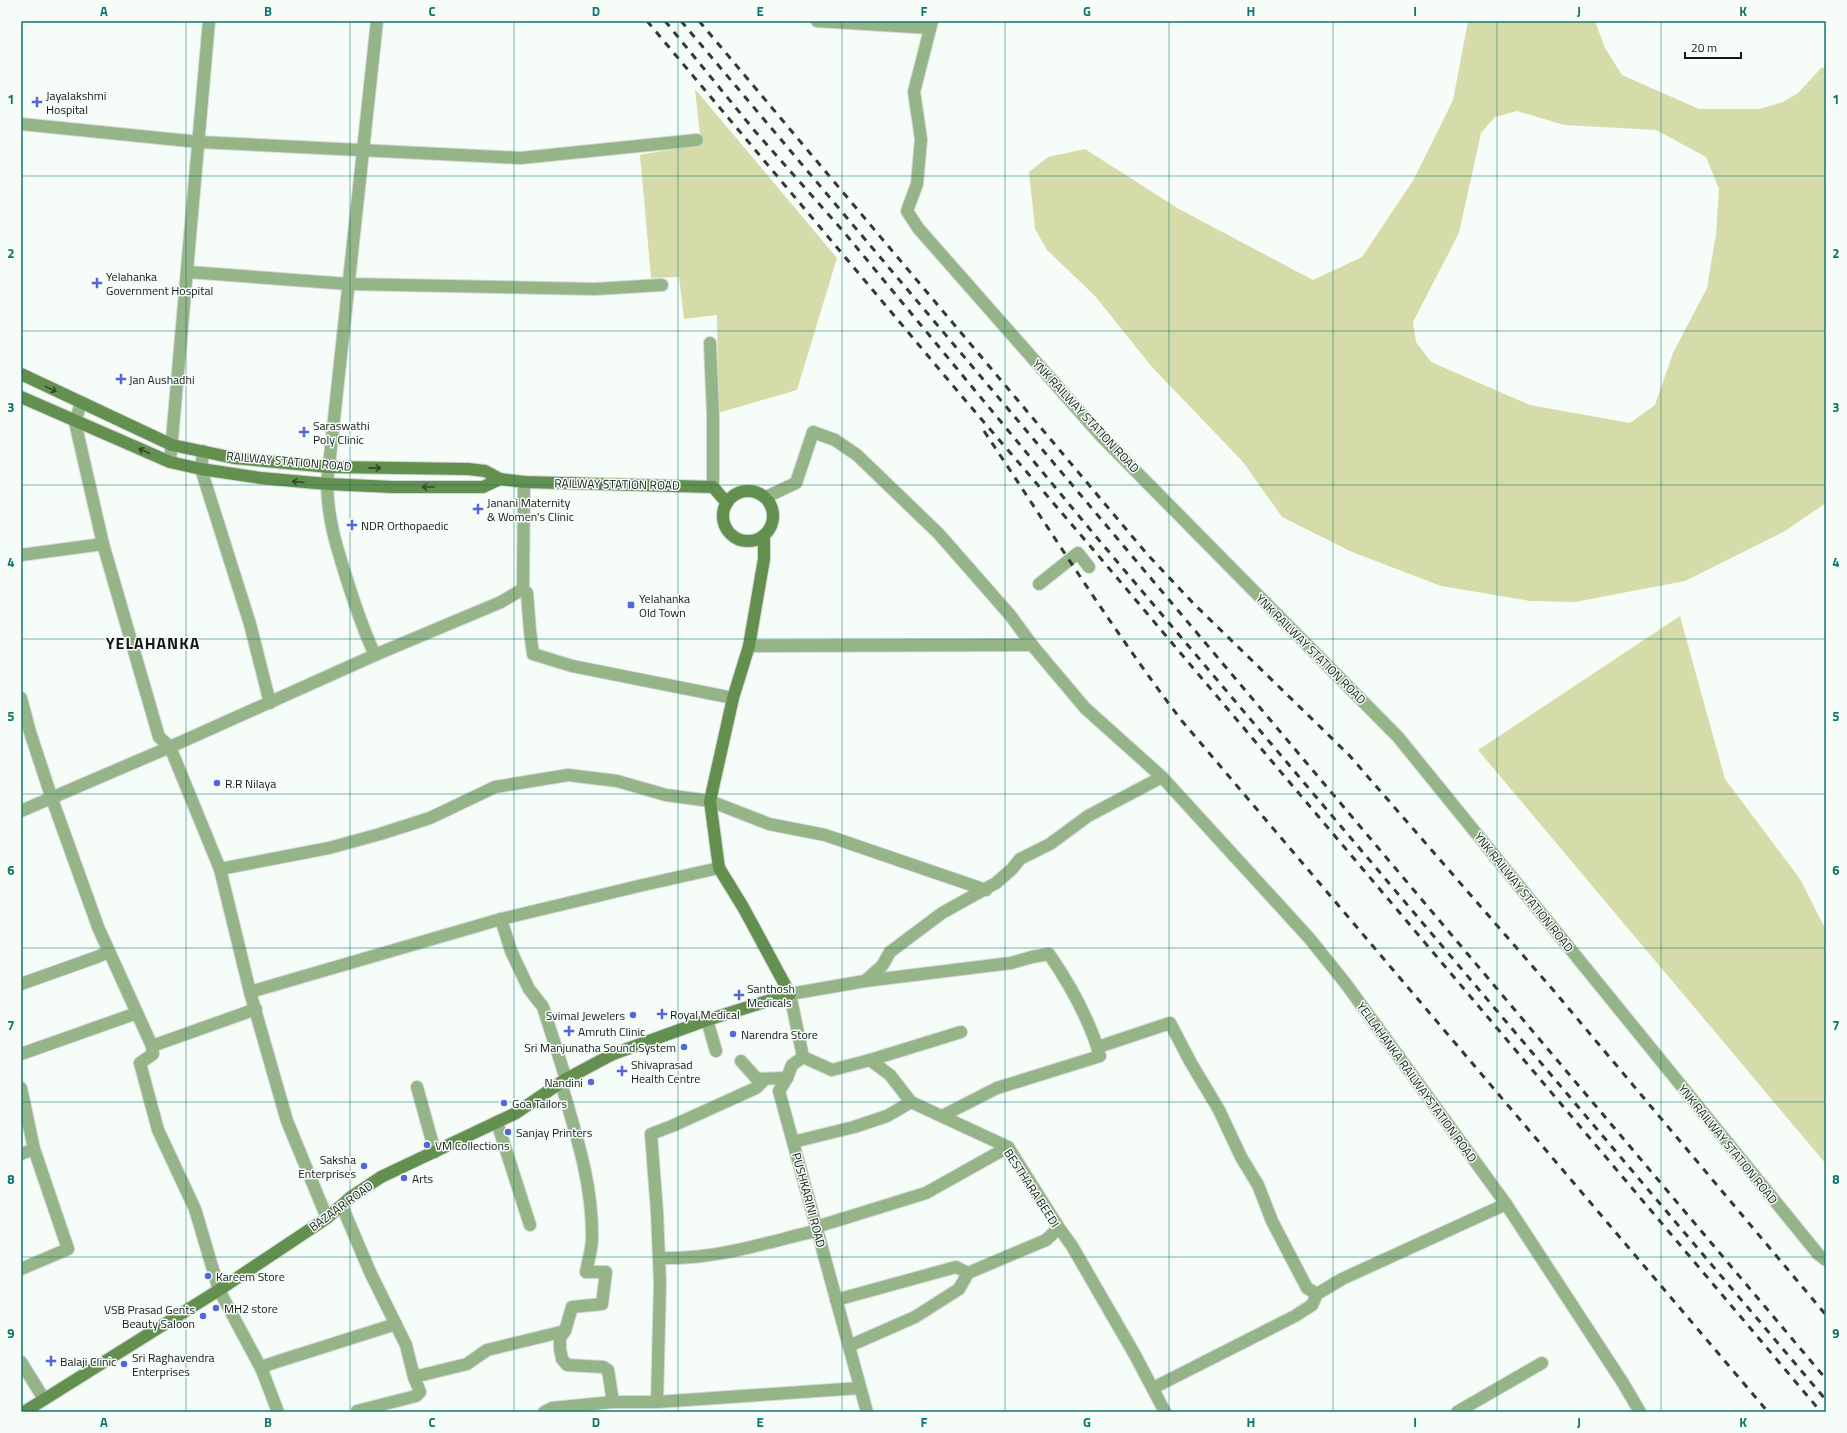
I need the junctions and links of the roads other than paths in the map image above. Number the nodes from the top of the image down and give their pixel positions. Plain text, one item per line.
1 (209, 21) edge
2 (377, 21) edge
3 (817, 21) edge
4 (931, 25) edge
5 (21, 124) edge
6 (697, 140) dead end
7 (199, 142) junction
8 (362, 151) junction
9 (188, 272) junction
10 (348, 284) junction
11 (662, 285) dead end
12 (710, 343) dead end
13 (21, 374) edge
14 (21, 397) edge
15 (82, 403) junction
16 (75, 422) junction
17 (172, 445) junction
18 (203, 452) junction
19 (170, 462) junction
20 (329, 467) junction
21 (201, 468) junction
22 (500, 479) junction
23 (524, 482) junction
24 (327, 484) junction
25 (713, 487) junction
26 (766, 497) junction
27 (727, 503) junction
28 (764, 536) junction
29 (103, 544) junction
30 (21, 555) edge
31 (1089, 567) dead end
32 (1039, 584) dead end
33 (523, 589) junction
34 (1032, 645) junction
35 (749, 646) junction
36 (375, 655) junction
37 (21, 698) edge
38 (733, 698) junction
39 (270, 703) junction
40 (170, 747) junction
41 (1162, 777) junction
42 (51, 796) junction
43 (710, 802) junction
44 (21, 811) edge
45 (719, 868) junction
46 (220, 870) junction
47 (986, 890) junction
48 (502, 919) junction
49 (108, 952) junction
50 (865, 981) junction
51 (21, 984) edge
52 (250, 992) junction
53 (790, 994) junction
54 (256, 1009) junction
55 (137, 1013) junction
56 (707, 1020) junction
57 (961, 1032) dead end
58 (152, 1046) junction
59 (1098, 1047) junction
60 (716, 1051) dead end
61 (21, 1054) edge
62 (803, 1057) junction
63 (870, 1060) junction
64 (741, 1061) dead end
65 (787, 1078) junction
66 (764, 1080) junction
67 (564, 1081) junction
68 (417, 1087) dead end
69 (21, 1088) edge
70 (911, 1102) junction
71 (942, 1116) junction
72 (497, 1122) junction
73 (793, 1142) junction
74 (1008, 1147) junction
75 (34, 1149) junction
76 (435, 1152) junction
77 (21, 1154) edge
78 (1506, 1204) junction
79 (342, 1206) junction
80 (327, 1218) junction
81 (530, 1225) dead end
82 (1059, 1228) junction
83 (817, 1229) junction
84 (1822, 1257) edge
85 (659, 1258) junction
86 (21, 1269) edge
87 (968, 1273) junction
88 (218, 1290) junction
89 (1317, 1294) junction
90 (836, 1300) junction
91 (396, 1324) junction
92 (565, 1331) junction
93 (849, 1346) junction
94 (21, 1362) edge
95 (1542, 1363) dead end
96 (262, 1370) junction
97 (414, 1377) junction
98 (860, 1388) junction
99 (1152, 1388) junction
100 (44, 1399) junction
101 (613, 1402) junction
102 (657, 1402) junction
103 (629, 1406) edge
104 (357, 1411) dead end
105 (24, 1412) edge
106 (278, 1412) edge
107 (544, 1412) edge
108 (867, 1412) edge
109 (1165, 1412) edge
110 (1458, 1412) edge
111 (1640, 1412) edge

1 - 7 street
2 - 8 street
3 - 4 street
4 - 84 street, YNK RAILWAY STATION ROAD
5 - 7 street
6 - 8 street
7 - 8 street
7 - 9 street
8 - 10 street
9 - 10 street
9 - 17 street
10 - 11 street
10 - 20 street
12 - 25 street
13 -> 15 street, RAILWAY STATION ROAD
14 - 16 street, RAILWAY STATION ROAD
15 - 16 street
15 - 17 street, RAILWAY STATION ROAD
19 -> 16 street, RAILWAY STATION ROAD
16 - 29 street
17 - 18 street, RAILWAY STATION ROAD
17 - 19 street
18 - 20 street, RAILWAY STATION ROAD
18 - 21 street
19 - 21 street, RAILWAY STATION ROAD
20 -> 22 street, RAILWAY STATION ROAD
20 - 24 street
24 -> 21 street, RAILWAY STATION ROAD
21 - 39 street
22 - 23 street, RAILWAY STATION ROAD
22 -> 24 street, RAILWAY STATION ROAD
23 - 25 street, RAILWAY STATION ROAD
23 - 33 street
24 - 36 street
25 - 27 street
26 - 27 street
26 - 28 street
26 - 34 street
27 - 28 street
28 - 35 street
29 - 30 street
29 - 40 street
31 - 32 street
33 - 36 street
33 - 38 street
34 - 35 street
34 - 41 street
35 - 38 street
36 - 39 street
37 - 42 street
38 - 43 street
39 - 40 street
40 - 42 street
40 - 46 street
41 - 47 street
41 - 78 street, YELLAHANKA RAILWAYSTATION ROAD
42 - 44 street
42 - 49 street
43 - 45 street
43 - 46 street
43 - 47 street
45 - 48 street
45 - 53 street
46 - 52 street
47 - 50 street
48 - 52 street
48 - 67 street
49 - 51 street
49 - 55 street
50 - 53 street
50 - 59 street
52 - 54 street
53 - 56 street, BAZAAR ROAD
53 - 62 street
54 - 58 street
54 - 80 street
55 - 58 street
55 - 61 street
56 - 60 street
56 - 67 street, BAZAAR ROAD
57 - 63 street
58 - 88 street
59 - 71 street
59 - 89 street
62 - 63 street
62 - 65 street, PUSHKARINI ROAD
63 - 70 street, BESTHARA BEEDI
64 - 66 street
65 - 66 street
65 - 73 street, PUSHKARINI ROAD
66 - 85 street
67 - 72 street, BAZAAR ROAD
67 - 92 street
68 - 76 street
69 - 75 street
70 - 71 street, BESTHARA BEEDI
70 - 73 street
71 - 74 street, BESTHARA BEEDI
72 - 76 street, BAZAAR ROAD
72 - 81 street
73 - 83 street, PUSHKARINI ROAD
74 - 82 street, BESTHARA BEEDI
74 - 83 street
75 - 77 street
75 - 86 street
76 - 79 street, BAZAAR ROAD
78 - 89 street
78 - 111 street, YELLAHANKA RAILWAYSTATION ROAD
79 - 80 street, BAZAAR ROAD
79 - 91 street
80 - 88 street, BAZAAR ROAD
82 - 87 street
82 - 99 street, BESTHARA BEEDI
83 - 85 street
83 - 90 street, PUSHKARINI ROAD
85 - 102 street
87 - 90 street
87 - 93 street
88 - 96 street
88 - 100 street, BAZAAR ROAD
89 - 99 street
90 - 93 street, PUSHKARINI ROAD
91 - 96 street
91 - 97 street
92 - 97 street
92 - 101 street
93 - 98 street, PUSHKARINI ROAD
94 - 100 street
95 - 110 street
96 - 106 street
97 - 104 street
98 - 102 street
98 - 108 street, PUSHKARINI ROAD
99 - 109 street, BESTHARA BEEDI
100 - 105 street, BAZAAR ROAD
101 - 103 street
101 - 107 street
102 - 103 street

